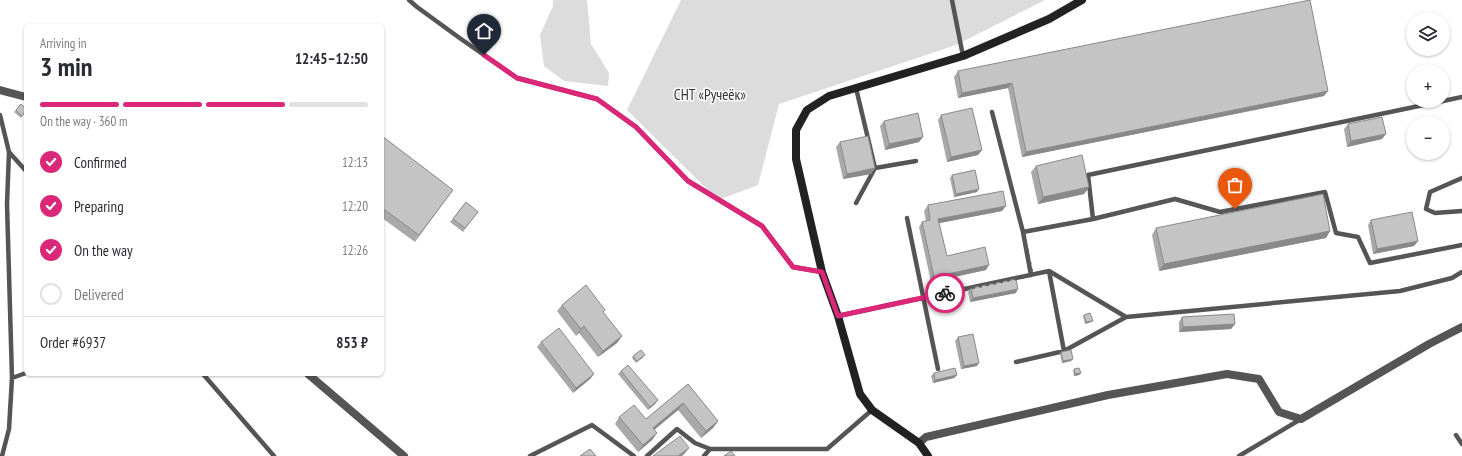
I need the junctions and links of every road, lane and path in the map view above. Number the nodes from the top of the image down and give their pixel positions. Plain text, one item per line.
1 (409, 0) edge
2 (952, 0) edge
3 (1082, 0) edge
4 (963, 56) junction
5 (856, 88) junction
6 (0, 90) edge
7 (24, 96) edge
8 (1462, 97) edge
9 (1450, 100) edge
10 (1409, 108) edge
11 (992, 112) dead end
12 (0, 115) edge
13 (9, 152) junction
14 (916, 160) dead end
15 (875, 168) junction
16 (24, 169) edge
17 (1462, 178) edge
18 (856, 203) dead end
19 (1462, 210) edge
20 (907, 218) dead end
21 (1093, 219) junction
22 (1023, 232) junction
23 (1462, 244) edge
24 (1048, 271) junction
25 (822, 272) junction
26 (1462, 272) edge
27 (1032, 275) junction
28 (923, 298) junction
29 (838, 316) junction
30 (1126, 317) junction
31 (1462, 327) edge
32 (1064, 351) junction
33 (1016, 362) dead end
34 (938, 369) dead end
35 (24, 374) edge
36 (205, 376) edge
37 (310, 376) edge
38 (12, 378) junction
39 (872, 410) junction
40 (1300, 419) junction
41 (1456, 435) dead end
42 (919, 443) junction
43 (1462, 444) edge
44 (710, 449) junction
45 (2, 456) edge
46 (274, 456) edge
47 (404, 456) edge
48 (530, 456) edge
49 (634, 456) edge
50 (647, 456) edge
51 (704, 456) edge
52 (928, 456) edge
53 (1239, 456) edge

1 - 25 lane
2 - 4 lane
3 - 4 street
4 - 5 street
5 - 15 lane
5 - 25 street
6 - 7 street
8 - 9 lane
10 - 21 lane
11 - 22 lane
12 - 13 lane
13 - 16 lane
13 - 38 lane
14 - 15 lane
15 - 18 lane
17 - 19 lane
20 - 28 lane
21 - 22 lane
21 - 23 lane
22 - 27 lane
24 - 27 lane
24 - 30 lane
24 - 32 lane
25 - 29 street
26 - 30 lane
27 - 28 lane
28 - 29 lane
28 - 34 lane
29 - 39 street
30 - 32 lane
31 - 40 street
32 - 33 lane
35 - 38 lane
36 - 46 lane
37 - 47 street
38 - 45 lane
39 - 42 street
39 - 44 lane
40 - 42 street
40 - 53 lane
41 - 43 lane
42 - 52 street
44 - 50 lane
44 - 51 lane
48 - 49 lane

